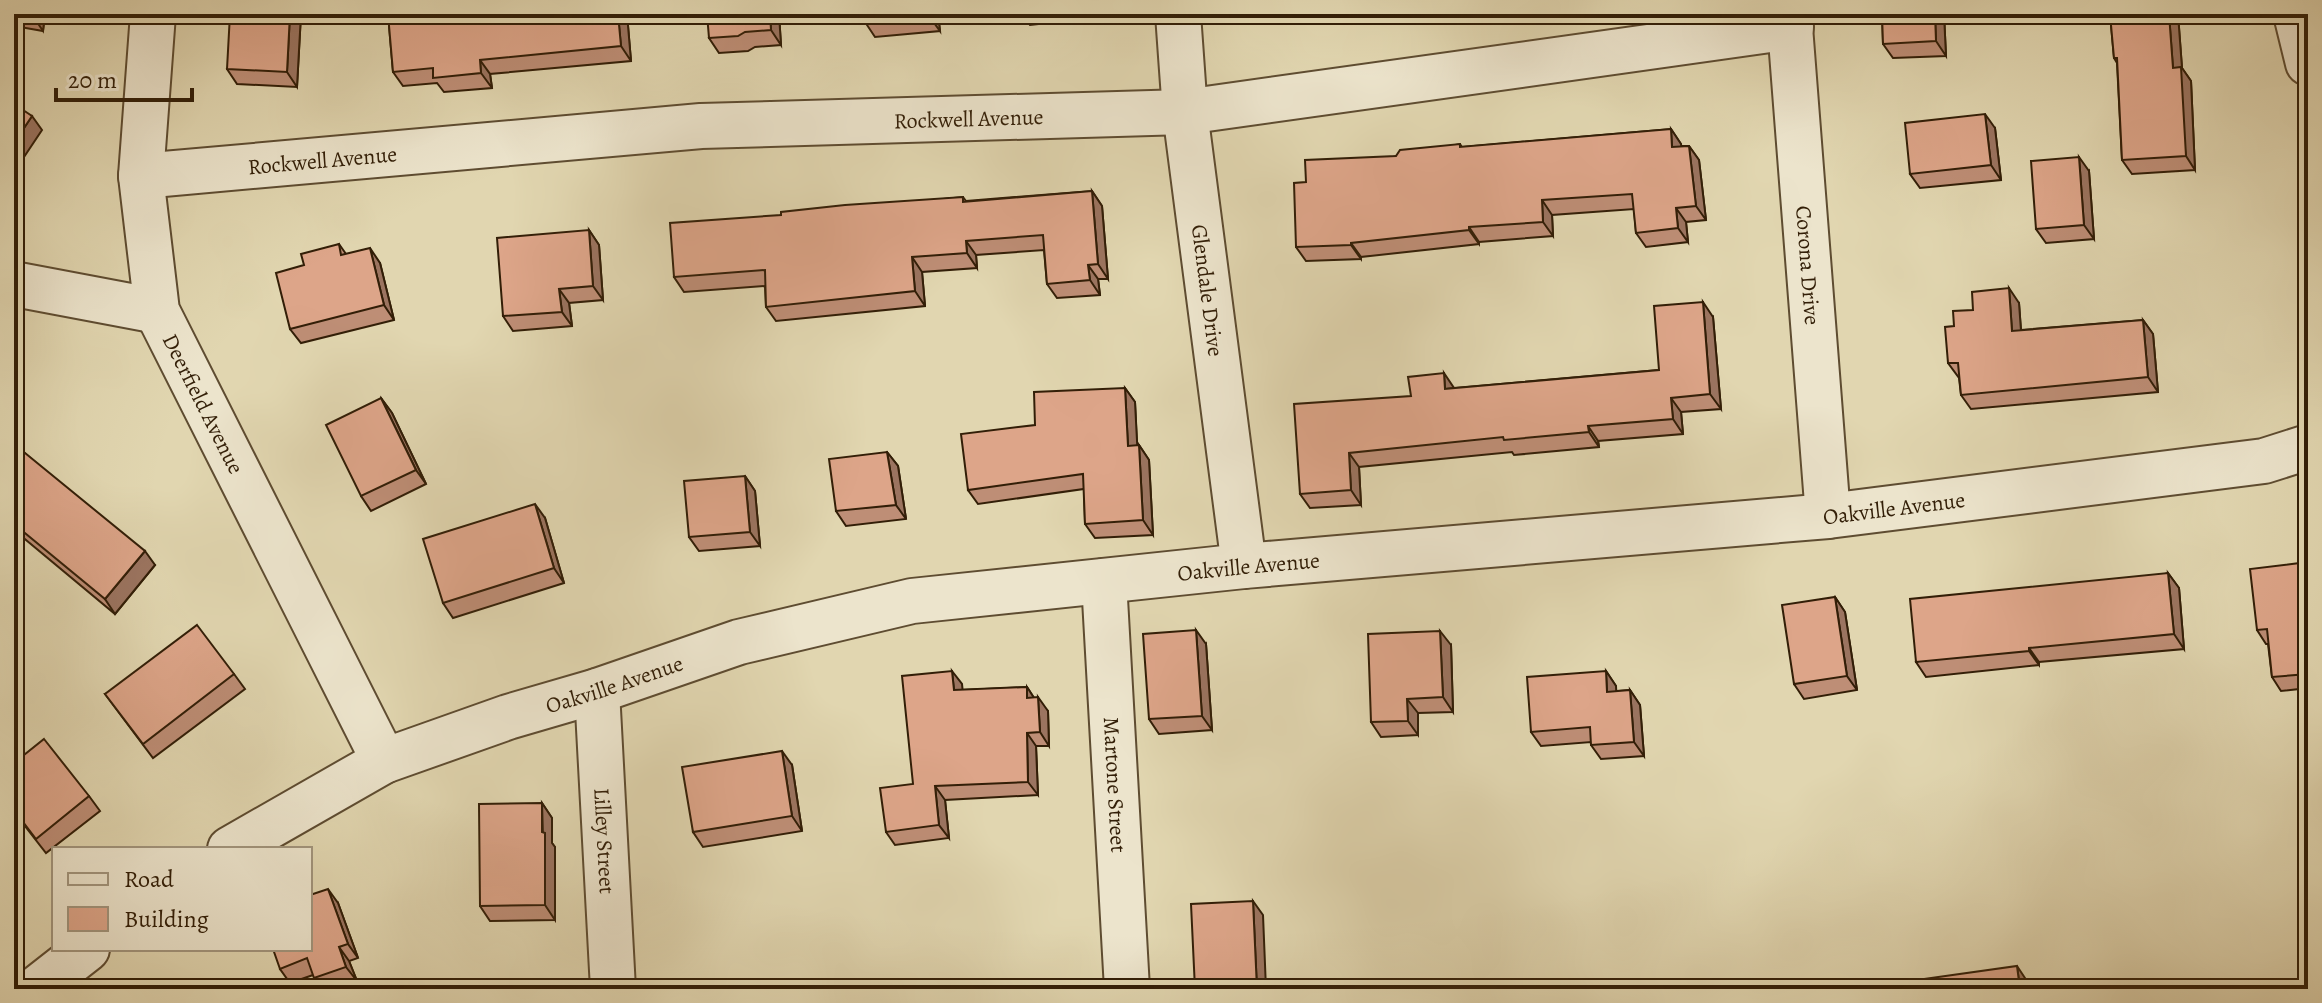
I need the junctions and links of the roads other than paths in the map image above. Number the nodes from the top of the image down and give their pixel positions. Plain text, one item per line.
1 (153, 14) edge
2 (1178, 14) edge
3 (2296, 14) edge
4 (1790, 21) edge
5 (2308, 63) edge
6 (1185, 112) junction
7 (141, 176) junction
8 (14, 284) edge
9 (157, 311) junction
10 (2308, 447) edge
11 (1828, 516) junction
12 (1244, 566) junction
13 (1104, 581) junction
14 (597, 691) junction
15 (384, 761) junction
16 (234, 847) edge
17 (84, 951) edge
18 (36, 989) edge
19 (613, 989) edge
20 (1127, 989) edge

1 - 7 street, Deerfield Avenue
2 - 6 street, Glendale Drive
3 - 5 street
4 - 6 street, Rockwell Avenue
4 - 11 street, Corona Drive
6 - 7 street, Rockwell Avenue
6 - 12 street, Glendale Drive
7 - 9 street, Deerfield Avenue
8 - 9 street
9 - 15 street, Deerfield Avenue
10 - 11 street, Oakville Avenue
11 - 12 street, Oakville Avenue
12 - 13 street, Oakville Avenue
13 - 14 street, Oakville Avenue
13 - 20 street, Martone Street
14 - 15 street, Oakville Avenue
14 - 19 street, Lilley Street
15 - 16 street, Oakville Avenue
17 - 18 street

